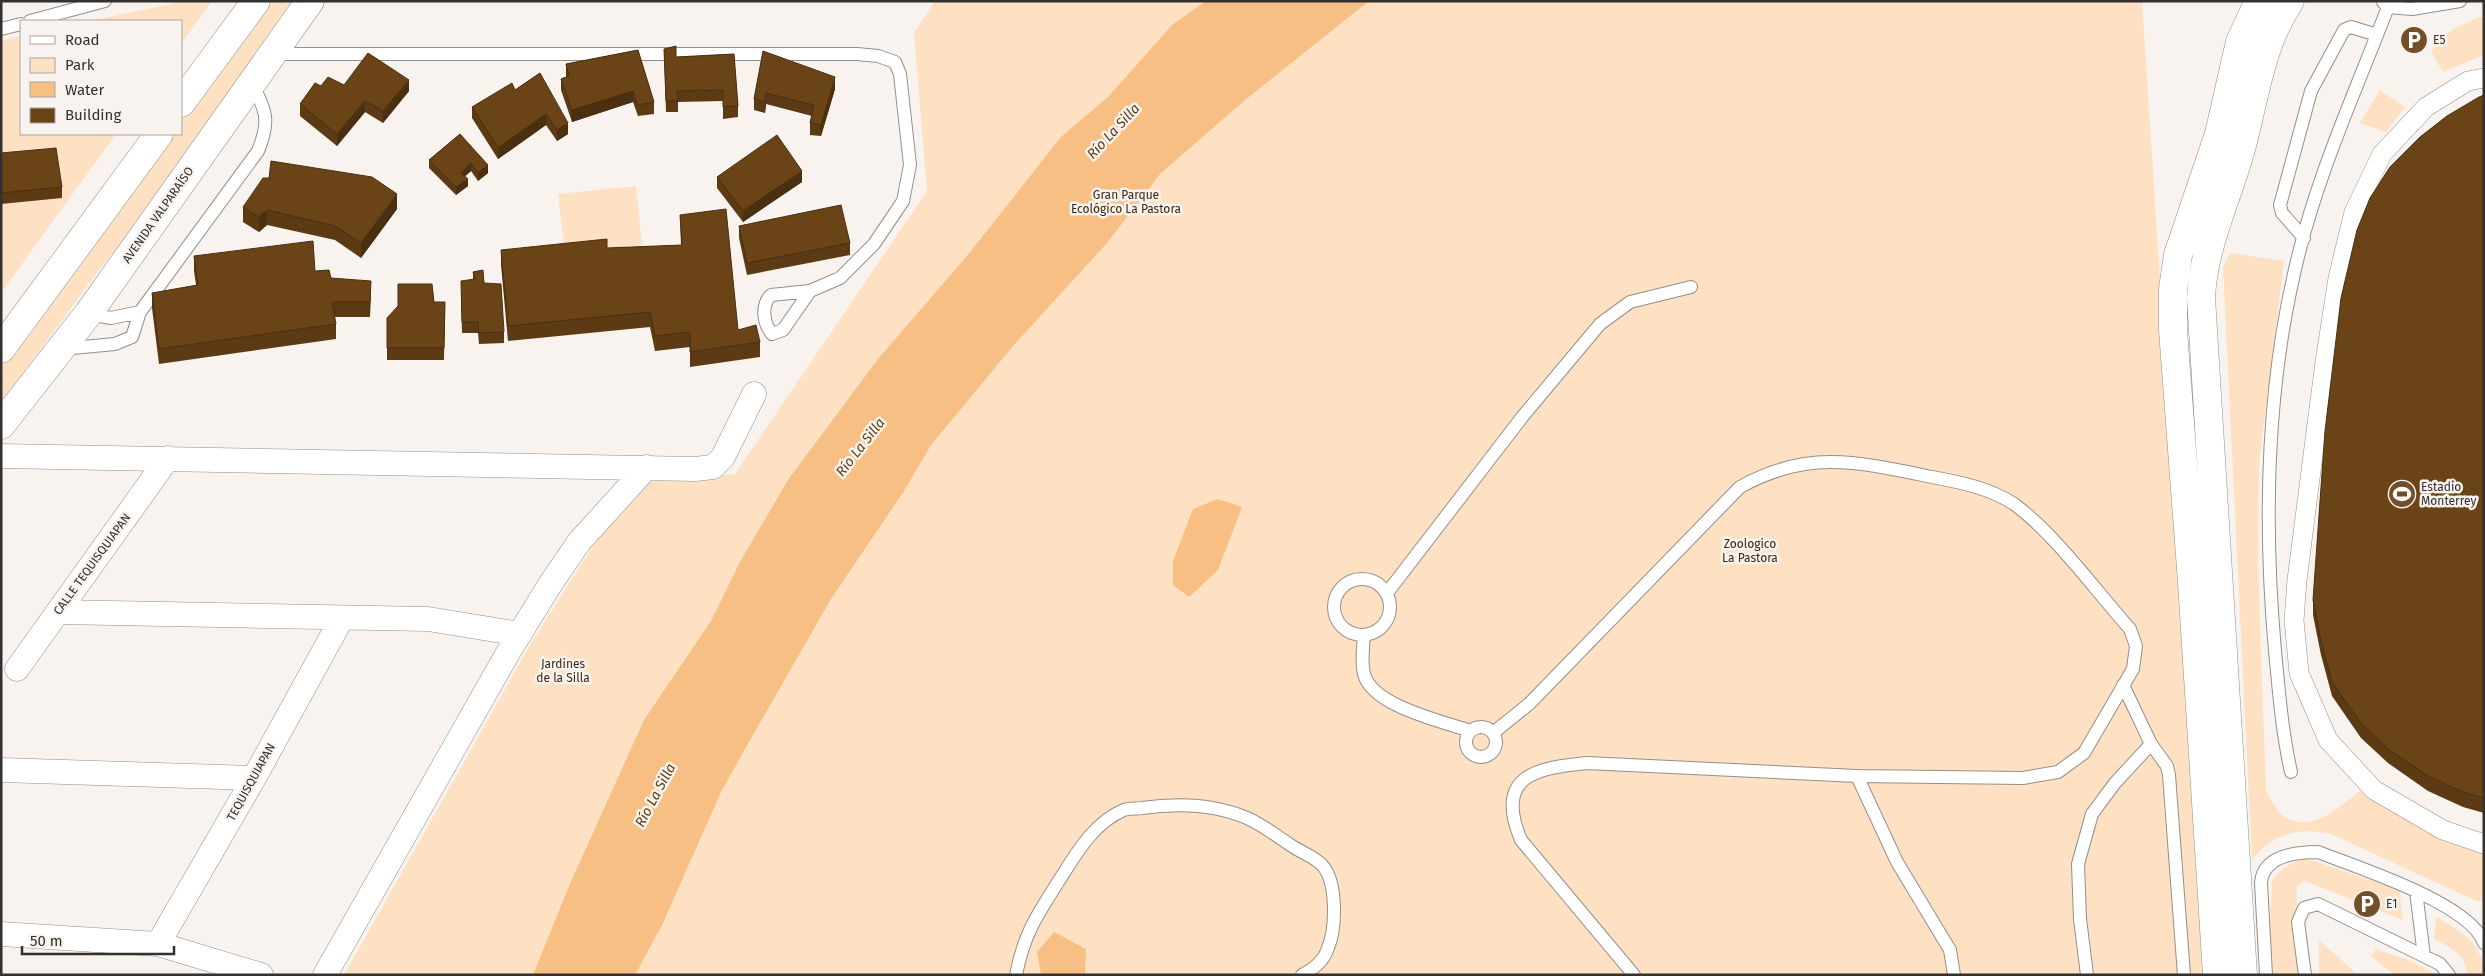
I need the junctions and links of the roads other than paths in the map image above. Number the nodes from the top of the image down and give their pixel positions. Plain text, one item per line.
1 (105, 1) edge
2 (256, 1) edge
3 (310, 1) edge
4 (2259, 1) edge
5 (2290, 1) edge
6 (2460, 1) edge
7 (2444, 3) edge
8 (2385, 4) edge
9 (34, 20) edge
10 (20, 24) edge
11 (1, 29) edge
12 (2377, 35) junction
13 (274, 54) junction
14 (2484, 78) edge
15 (251, 83) junction
16 (182, 102) edge
17 (158, 135) edge
18 (2304, 238) junction
19 (1691, 287) dead end
20 (810, 291) dead end
21 (140, 312) junction
22 (88, 314) junction
23 (1, 349) edge
24 (62, 349) junction
25 (754, 394) dead end
26 (1, 425) edge
27 (1, 456) edge
28 (168, 458) junction
29 (647, 467) junction
30 (1387, 594) junction
31 (58, 612) junction
32 (342, 618) junction
33 (520, 634) junction
34 (1364, 635) junction
35 (17, 668) dead end
36 (2123, 685) junction
37 (1470, 731) junction
38 (1493, 733) junction
39 (2150, 744) junction
40 (1, 770) edge
41 (2292, 772) dead end
42 (1857, 776) junction
43 (254, 778) junction
44 (2484, 844) edge
45 (2416, 891) junction
46 (1, 934) edge
47 (2484, 943) edge
48 (158, 944) junction
49 (2424, 956) junction
50 (261, 975) edge
51 (325, 975) edge
52 (1016, 975) edge
53 (1302, 975) edge
54 (1634, 975) edge
55 (1954, 975) edge
56 (2087, 975) edge
57 (2184, 975) edge
58 (2217, 975) edge
59 (2244, 975) edge
60 (2266, 975) edge
61 (2305, 975) edge
62 (2449, 975) edge

1 - 9 lane
2 - 16 street
3 - 13 street, AVENIDA VALPARAÍSO
4 - 58 street
5 - 59 street
6 - 7 lane
7 - 8 lane
8 - 12 lane
10 - 11 lane
12 - 18 lane
12 - 18 lane
13 - 15 street, AVENIDA VALPARAÍSO
13 - 20 lane
14 - 44 street
15 - 21 lane
15 - 22 street, AVENIDA VALPARAÍSO
17 - 23 street
18 - 41 lane
19 - 30 lane
21 - 22 lane
21 - 24 lane
22 - 24 street, AVENIDA VALPARAÍSO
24 - 26 street, AVENIDA VALPARAÍSO
25 - 29 street
27 - 28 street
28 - 29 street
28 - 31 street, CALLE TEQUISQUIAPAN
29 - 33 street
30 - 34 lane
30 - 34 lane
31 - 32 street
31 - 35 street, CALLE TEQUISQUIAPAN
32 - 33 street
32 - 43 street, TEQUISQUIAPAN
33 - 51 street
34 - 37 lane
36 - 38 lane
36 - 39 lane
36 - 42 lane
37 - 38 lane
37 - 38 lane
39 - 56 lane
39 - 57 lane
40 - 43 street
42 - 54 lane
42 - 55 lane
43 - 48 street, TEQUISQUIAPAN
45 - 47 lane
45 - 49 lane
45 - 60 lane
46 - 48 street
48 - 50 street
49 - 61 lane
49 - 62 lane
52 - 53 lane

